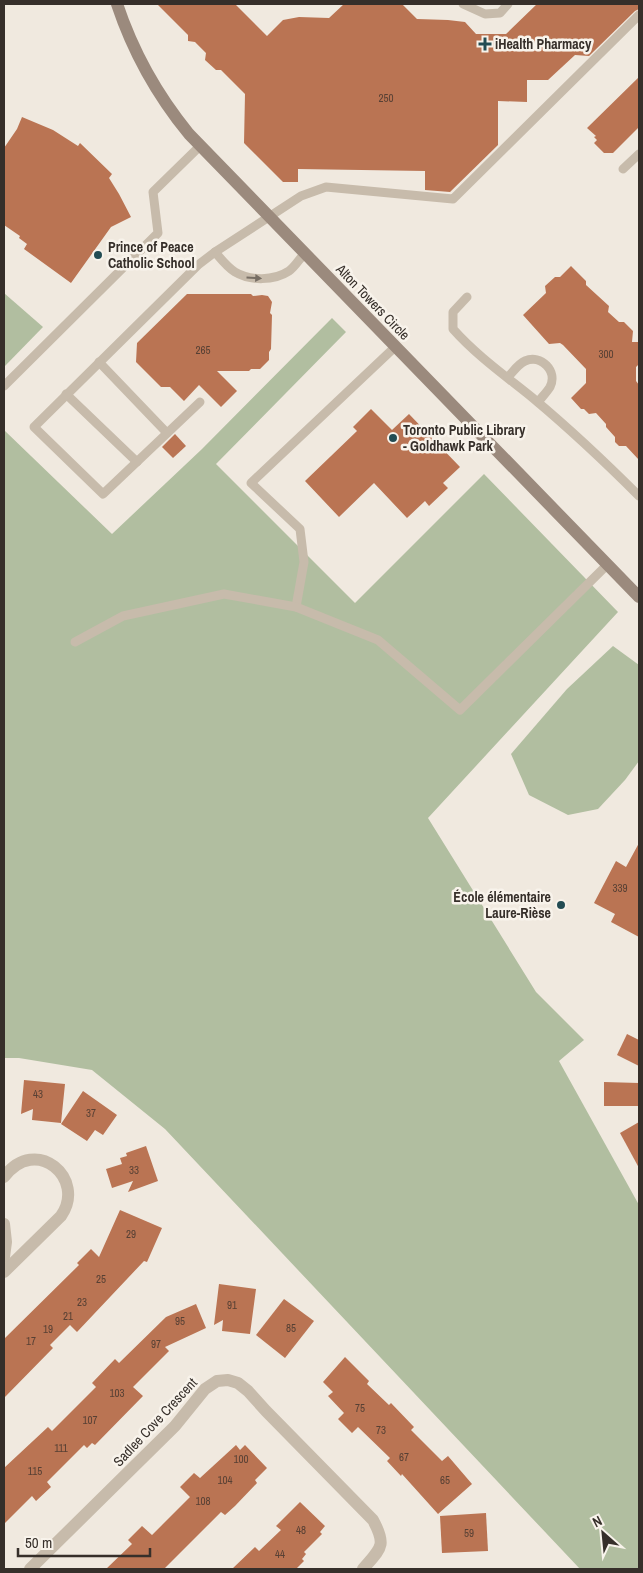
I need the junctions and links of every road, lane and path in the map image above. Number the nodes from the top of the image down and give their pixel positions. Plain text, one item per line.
1 (117, 4) edge
2 (463, 4) edge
3 (508, 4) edge
4 (639, 15) edge
5 (200, 146) junction
6 (639, 154) edge
7 (623, 169) dead end
8 (270, 216) junction
9 (215, 252) junction
10 (305, 253) junction
11 (467, 297) dead end
12 (395, 347) junction
13 (99, 362) junction
14 (508, 377) junction
15 (4, 386) edge
16 (66, 394) junction
17 (200, 402) dead end
18 (538, 402) junction
19 (167, 434) junction
20 (137, 462) junction
21 (639, 496) edge
22 (607, 565) junction
23 (639, 597) edge
24 (296, 607) junction
25 (75, 642) dead end
26 (4, 1177) edge
27 (4, 1224) edge
28 (4, 1257) edge
29 (4, 1272) edge
30 (30, 1569) edge
31 (363, 1569) edge

1 - 5 street, Alton Towers Circle
2 - 3 lane
4 - 8 lane
5 - 8 street, Alton Towers Circle
5 - 15 lane
6 - 7 lane
8 - 9 lane
8 - 10 street, Alton Towers Circle
9 -> 10 lane
9 - 13 lane
10 - 12 street, Alton Towers Circle
11 - 14 lane
12 - 22 street, Alton Towers Circle
12 - 24 lane
13 - 16 lane
13 - 19 lane
14 - 18 lane
14 - 18 lane
16 - 20 lane
16 - 20 lane
17 - 19 lane
18 - 21 lane
19 - 20 lane
22 - 23 street, Alton Towers Circle
22 - 24 lane
24 - 25 lane
26 - 29 street
27 - 28 street
30 - 31 street, Sadlee Cove Crescent

